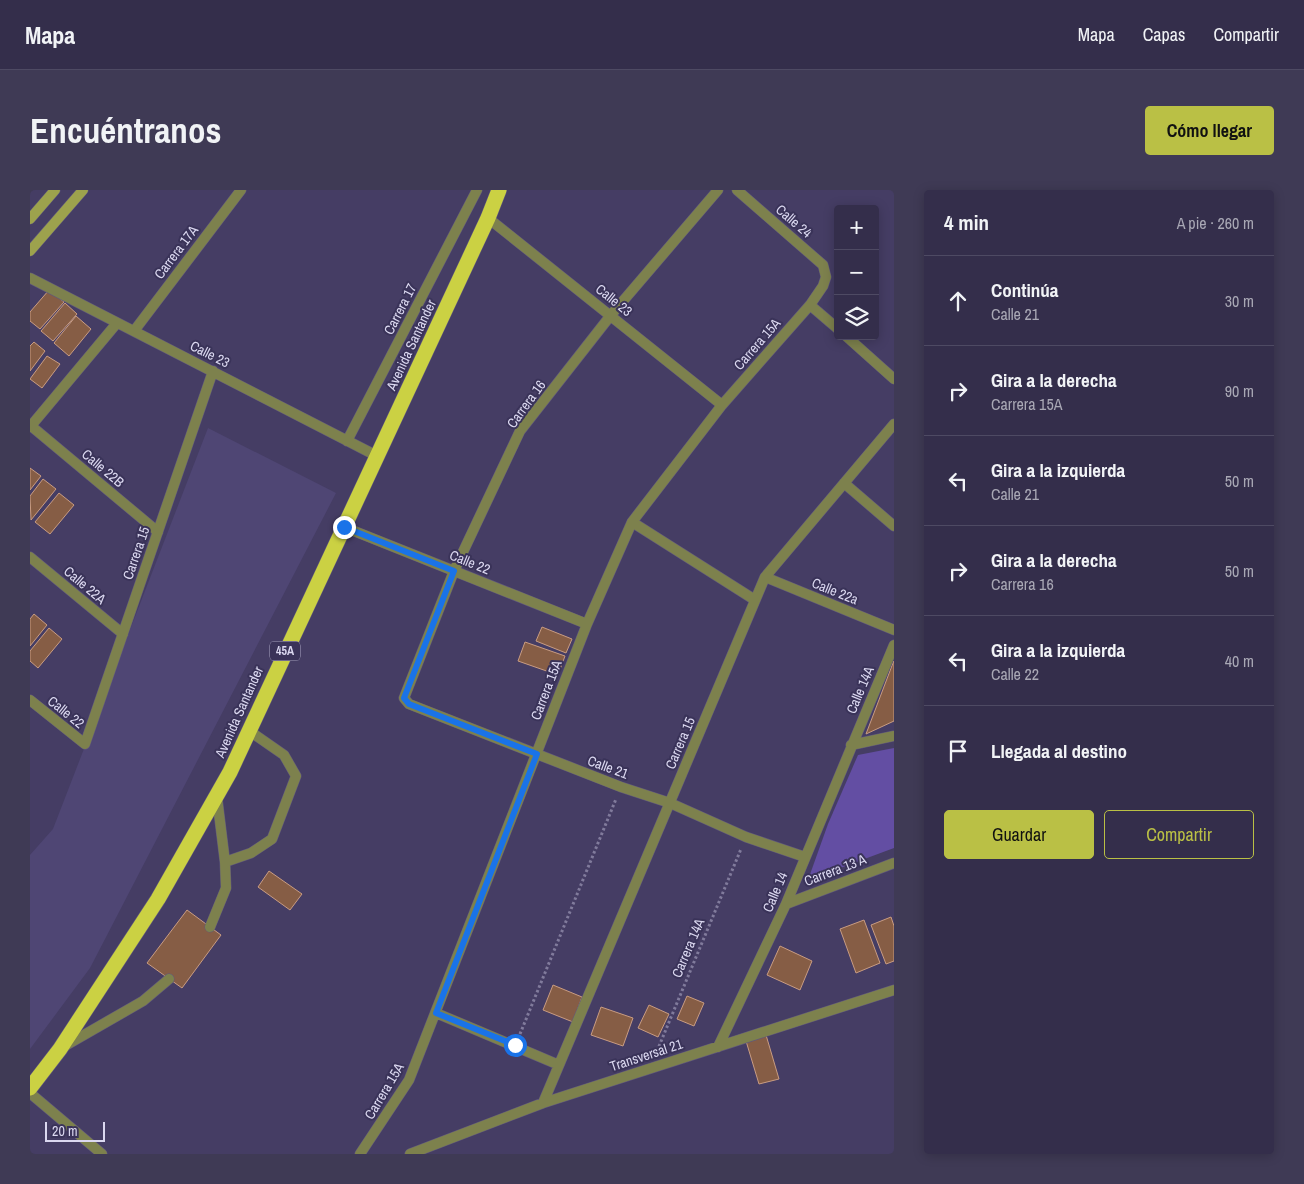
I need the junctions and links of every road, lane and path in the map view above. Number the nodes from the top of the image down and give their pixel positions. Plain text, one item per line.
1 (55, 190) edge
2 (83, 190) edge
3 (241, 190) edge
4 (478, 190) edge
5 (499, 190) edge
6 (718, 190) edge
7 (737, 190) edge
8 (488, 218) junction
9 (30, 219) edge
10 (30, 251) edge
11 (826, 277) joint
12 (30, 278) edge
13 (810, 305) junction
14 (611, 315) junction
15 (117, 323) junction
16 (834, 326) edge
17 (134, 331) junction
18 (851, 340) edge
19 (213, 371) junction
20 (894, 378) edge
21 (722, 405) junction
22 (894, 424) edge
23 (30, 426) edge
24 (347, 441) junction
25 (376, 456) junction
26 (844, 483) junction
27 (632, 522) junction
28 (894, 526) edge
29 (344, 527) junction
30 (158, 532) junction
31 (30, 557) edge
32 (454, 571) junction
33 (765, 577) junction
34 (755, 600) junction
35 (587, 624) junction
36 (894, 630) edge
37 (123, 634) junction
38 (894, 645) edge
39 (404, 698) joint
40 (30, 700) edge
41 (248, 730) junction
42 (894, 736) edge
43 (85, 744) joint
44 (851, 745) junction
45 (537, 754) junction
46 (621, 787) junction
47 (217, 795) junction
48 (670, 802) junction
49 (746, 837) junction
50 (805, 857) junction
51 (225, 862) junction
52 (894, 863) edge
53 (786, 904) junction
54 (210, 927) dead end
55 (169, 979) dead end
56 (894, 990) edge
57 (436, 1013) junction
58 (515, 1045) junction
59 (718, 1047) junction
60 (60, 1049) junction
61 (559, 1065) junction
62 (650, 1068) junction
63 (30, 1088) edge
64 (30, 1093) edge
65 (543, 1103) junction
66 (102, 1154) edge
67 (360, 1154) edge
68 (410, 1154) edge

1 - 9 street
2 - 10 street
3 - 17 street, Carrera 17A
4 - 24 street, Carrera 17
5 - 8 highway, Avenida Santander / 45A
6 - 14 street, Carrera 16
7 - 11 street, Calle 24
8 - 14 street, Calle 23
8 - 25 highway, Avenida Santander / 45A
11 - 13 street, Carrera 15A
12 - 15 street, Calle 23
13 - 16 street
13 - 21 street, Carrera 15A
14 - 21 street, Calle 23
14 - 32 street, Carrera 16
15 - 17 street, Calle 23
15 - 23 street
17 - 19 street, Calle 23
18 - 20 street
19 - 24 street, Calle 23
19 - 30 street, Carrera 15
21 - 27 street, Carrera 15A
22 - 26 street, Carrera 15
23 - 30 street, Calle 22B
24 - 25 street, Calle 23
25 - 29 highway, Avenida Santander / 45A
26 - 28 street
26 - 33 street, Carrera 15
27 - 34 street
27 - 35 street, Carrera 15A
29 - 32 street, Calle 22
29 - 41 highway, Avenida Santander / 45A
30 - 37 street, Carrera 15
31 - 37 street, Calle 22A
32 - 35 street, Calle 22
32 - 39 street, Carrera 16
33 - 34 street, Carrera 15
33 - 36 street, Calle 22a
34 - 48 street, Carrera 15
35 - 45 street, Carrera 15A
37 - 43 street, Carrera 15
38 - 44 street, Calle 14A
39 - 45 street, Calle 21
40 - 43 street, Calle 22
41 - 47 highway, Avenida Santander / 45A
41 - 51 street
42 - 44 street
44 - 50 street, Calle 14
45 - 46 street, Calle 21
45 - 57 street, Carrera 15A
46 - 48 street, Calle 21
46 - 58 path
47 - 51 street
47 - 60 highway, Avenida Santander / 45A
48 - 49 street, Calle 21
48 - 61 street, Carrera 15
49 - 50 street, Calle 21
49 - 62 path, Carrera 14A
50 - 53 street, Calle 14
51 - 54 street
52 - 53 street, Carrera 13 A
53 - 59 street, Calle 14
55 - 60 street
56 - 59 street, Transversal 21
57 - 58 street
57 - 67 street, Carrera 15A
58 - 61 street
59 - 62 street, Transversal 21
60 - 63 highway, Avenida Santander / 45A
61 - 65 street, Carrera 15
62 - 65 street, Transversal 21
64 - 66 street
65 - 68 street, Transversal 21

